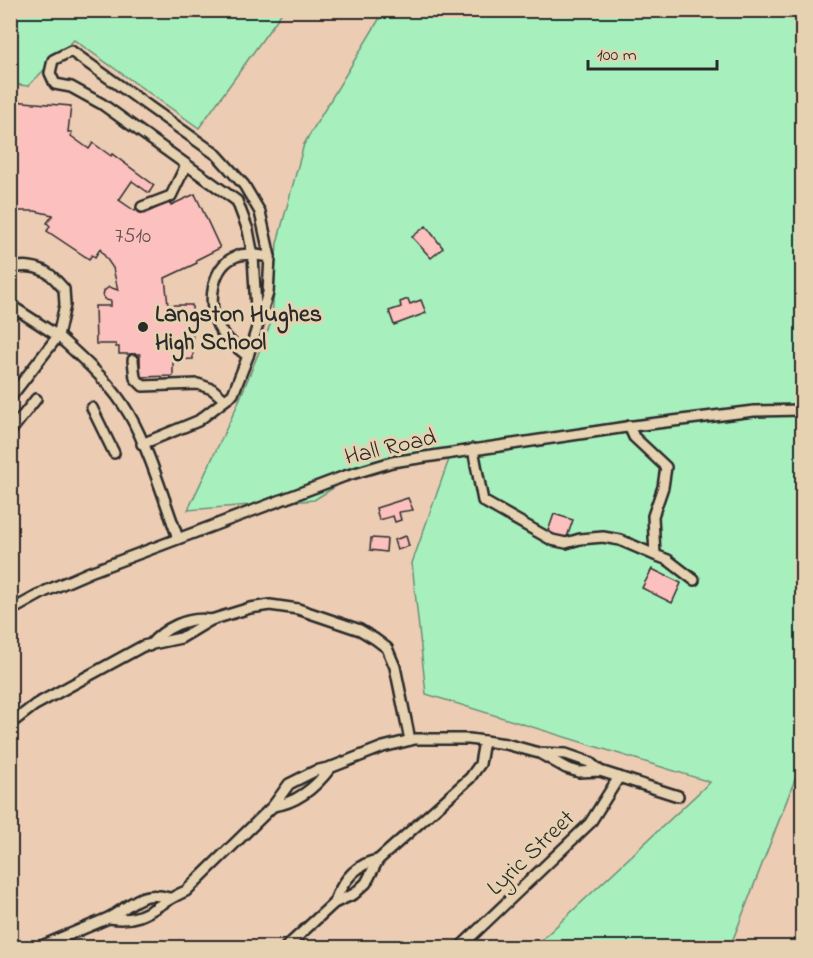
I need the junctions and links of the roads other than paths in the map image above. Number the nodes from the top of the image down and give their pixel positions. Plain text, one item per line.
1 (186, 165) junction
2 (142, 207) dead end
3 (261, 216) junction
4 (245, 223) junction
5 (253, 256) junction
6 (270, 257) junction
7 (10, 271) edge
8 (10, 304) edge
9 (257, 327) junction
10 (58, 336) junction
11 (248, 356) junction
12 (133, 360) dead end
13 (10, 398) edge
14 (36, 399) dead end
15 (225, 400) junction
16 (92, 408) dead end
17 (802, 410) edge
18 (629, 426) junction
19 (10, 432) edge
20 (142, 444) junction
21 (473, 449) junction
22 (114, 453) dead end
23 (178, 538) junction
24 (654, 555) junction
25 (694, 580) dead end
26 (10, 611) edge
27 (10, 724) edge
28 (410, 740) junction
29 (484, 741) junction
30 (539, 753) junction
31 (332, 768) junction
32 (600, 771) junction
33 (619, 777) junction
34 (678, 796) dead end
35 (273, 806) junction
36 (378, 860) junction
37 (169, 898) junction
38 (334, 903) junction
39 (109, 918) junction
40 (37, 948) edge
41 (285, 948) edge
42 (459, 948) edge

1 - 2 street
1 - 3 street
1 - 4 street
3 - 4 street
3 - 6 street
4 - 5 street
5 - 6 street
5 - 9 street
5 - 11 street
6 - 9 street
7 - 10 street
8 - 10 street
9 - 11 street
10 - 13 street
10 - 20 street
11 - 15 street
12 - 15 street
14 - 19 street
15 - 20 street
16 - 22 street
17 - 18 street, Hall Road
18 - 21 street, Hall Road
18 - 24 street
20 - 23 street
21 - 23 street, Hall Road
21 - 24 street
23 - 26 street, Hall Road
24 - 25 street
27 - 28 street
28 - 29 street
28 - 31 street
29 - 30 street
29 - 36 street
30 - 32 street
30 - 32 street
31 - 35 street
31 - 35 street
32 - 33 street
33 - 34 street
33 - 42 street, Lyric Street
35 - 37 street
36 - 38 street
36 - 38 street
37 - 39 street
37 - 39 street
38 - 41 street
39 - 40 street

